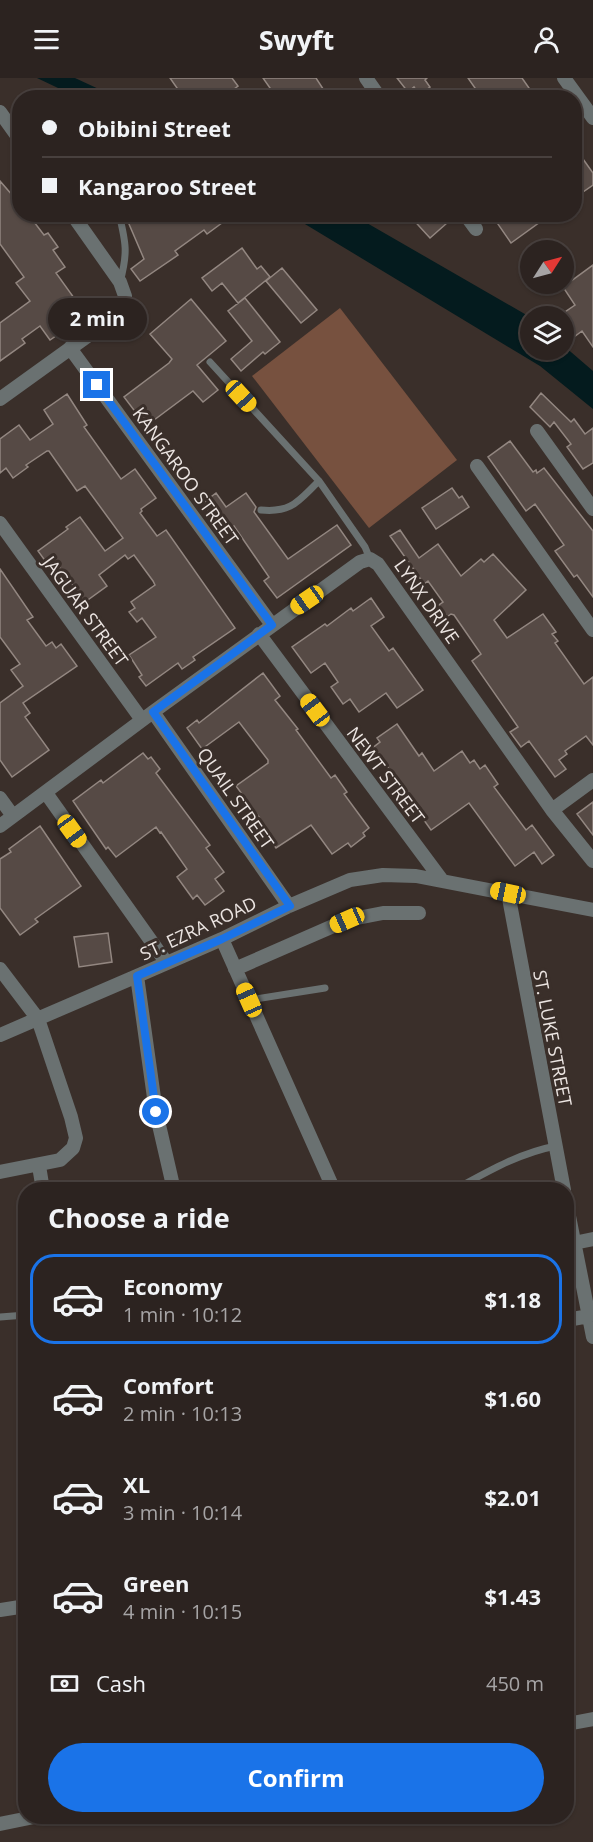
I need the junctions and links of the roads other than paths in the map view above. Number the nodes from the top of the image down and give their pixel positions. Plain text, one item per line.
1 (582, 103) edge
2 (0, 112) edge
3 (593, 118) edge
4 (12, 129) edge
5 (78, 222) edge
6 (121, 222) edge
7 (470, 222) edge
8 (476, 230) dead end
9 (120, 282) junction
10 (70, 348) junction
11 (210, 362) dead end
12 (0, 399) edge
13 (537, 431) dead end
14 (477, 466) dead end
15 (319, 481) junction
16 (593, 509) edge
17 (261, 510) dead end
18 (0, 523) edge
19 (370, 559) junction
20 (272, 625) junction
21 (593, 630) edge
22 (259, 634) junction
23 (147, 716) junction
24 (593, 780) edge
25 (46, 793) junction
26 (0, 798) edge
27 (552, 810) junction
28 (13, 816) junction
29 (0, 826) edge
30 (593, 861) edge
31 (441, 879) junction
32 (508, 893) junction
33 (290, 906) junction
34 (593, 909) edge
35 (419, 913) dead end
36 (222, 939) junction
37 (166, 962) junction
38 (0, 969) edge
39 (235, 969) junction
40 (137, 976) junction
41 (325, 988) dead end
42 (249, 1000) junction
43 (38, 1019) junction
44 (0, 1035) edge
45 (555, 1146) junction
46 (39, 1166) junction
47 (0, 1172) edge
48 (42, 1182) edge
49 (172, 1182) edge
50 (329, 1182) edge
51 (470, 1182) edge
52 (562, 1182) edge
53 (593, 1239) edge
54 (574, 1243) joint
55 (18, 1316) edge
56 (589, 1316) junction
57 (0, 1317) edge
58 (574, 1319) edge
59 (593, 1337) edge
60 (18, 1607) edge
61 (0, 1610) edge
62 (593, 1719) edge
63 (574, 1723) edge
64 (18, 1820) edge
65 (0, 1824) edge

1 - 3 street
2 - 4 street
5 - 9 street
6 - 9 lane
7 - 8 street
9 - 10 street
10 - 12 street
10 - 20 street, KANGAROO STREET
11 - 15 lane
13 - 16 street
14 - 21 street
15 - 17 lane
15 - 19 lane
18 - 23 street, JAGUAR STREET
19 - 20 street, LYNX DRIVE
19 - 27 street, LYNX DRIVE
20 - 22 street, LYNX DRIVE
22 - 23 street, LYNX DRIVE
22 - 31 street, NEWT STREET
23 - 25 street, LYNX DRIVE
23 - 33 street, QUAIL STREET
24 - 27 street
25 - 28 street, LYNX DRIVE
25 - 37 street
26 - 28 street
27 - 30 street, LYNX DRIVE
28 - 29 street, LYNX DRIVE
31 - 32 street, ST. EZRA ROAD
31 - 33 street, ST. EZRA ROAD
32 - 34 street, ST. EZRA ROAD
32 - 45 street, ST. LUKE STREET
33 - 36 street, ST. EZRA ROAD
35 - 39 street
36 - 37 street, ST. EZRA ROAD
36 - 39 street
37 - 40 street, ST. EZRA ROAD
38 - 43 street
39 - 42 street
40 - 43 street, ST. EZRA ROAD
40 - 49 street
41 - 42 lane
42 - 50 street
43 - 44 street, ST. EZRA ROAD
43 - 46 street
45 - 51 lane
45 - 52 street, ST. LUKE STREET
46 - 47 street
46 - 48 street
53 - 54 street
54 - 56 street
55 - 57 lane
56 - 58 street
56 - 59 street
60 - 61 street
62 - 63 street
64 - 65 street

